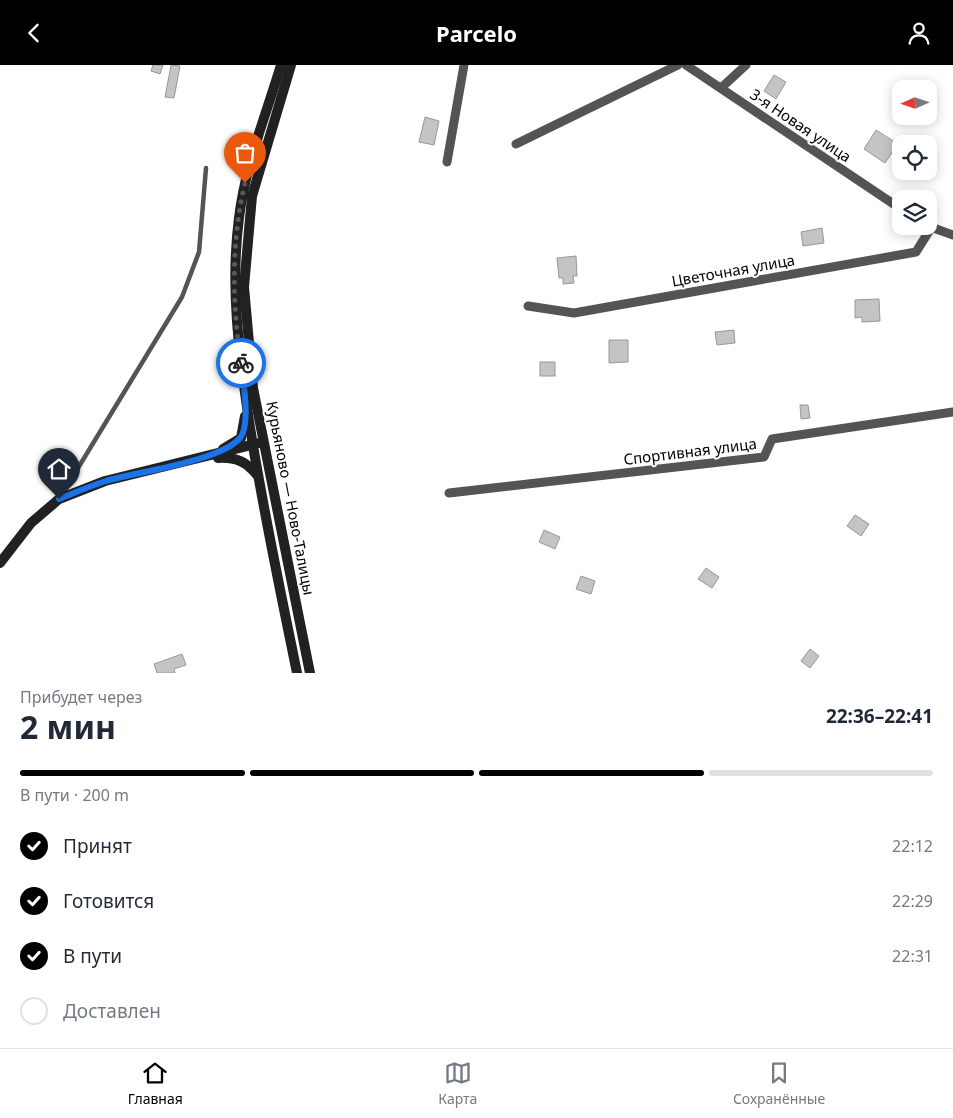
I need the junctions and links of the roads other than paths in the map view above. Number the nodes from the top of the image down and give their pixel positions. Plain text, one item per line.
1 (281, 65) edge
2 (291, 65) edge
3 (464, 65) edge
4 (678, 65) edge
5 (686, 65) edge
6 (746, 65) edge
7 (721, 88) junction
8 (516, 144) dead end
9 (446, 161) dead end
10 (206, 168) dead end
11 (892, 203) edge
12 (937, 230) edge
13 (925, 235) edge
14 (953, 235) edge
15 (528, 306) dead end
16 (244, 390) junction
17 (953, 412) edge
18 (265, 442) junction
19 (253, 445) junction
20 (197, 459) junction
21 (258, 477) junction
22 (449, 493) dead end
23 (59, 499) junction
24 (0, 563) edge
25 (296, 673) edge
26 (310, 673) edge

1 - 16 main road, Курьяново — Ново-Талицы
2 - 18 main road, Курьяново — Ново-Талицы
3 - 9 street
4 - 8 street
5 - 7 street, 3-я Новая улица
6 - 7 street
7 - 11 street, 3-я Новая улица
10 - 23 lane
12 - 14 street
13 - 15 street, Цветочная улица
16 - 19 main road, Курьяново — Ново-Талицы
16 - 20 main road
17 - 22 street, Спортивная улица
18 - 19 main road
18 - 26 main road, Курьяново — Ново-Талицы
19 - 20 main road
19 - 21 main road, Курьяново — Ново-Талицы
20 - 21 main road
20 - 23 main road
21 - 25 main road, Курьяново — Ново-Талицы
23 - 24 main road

